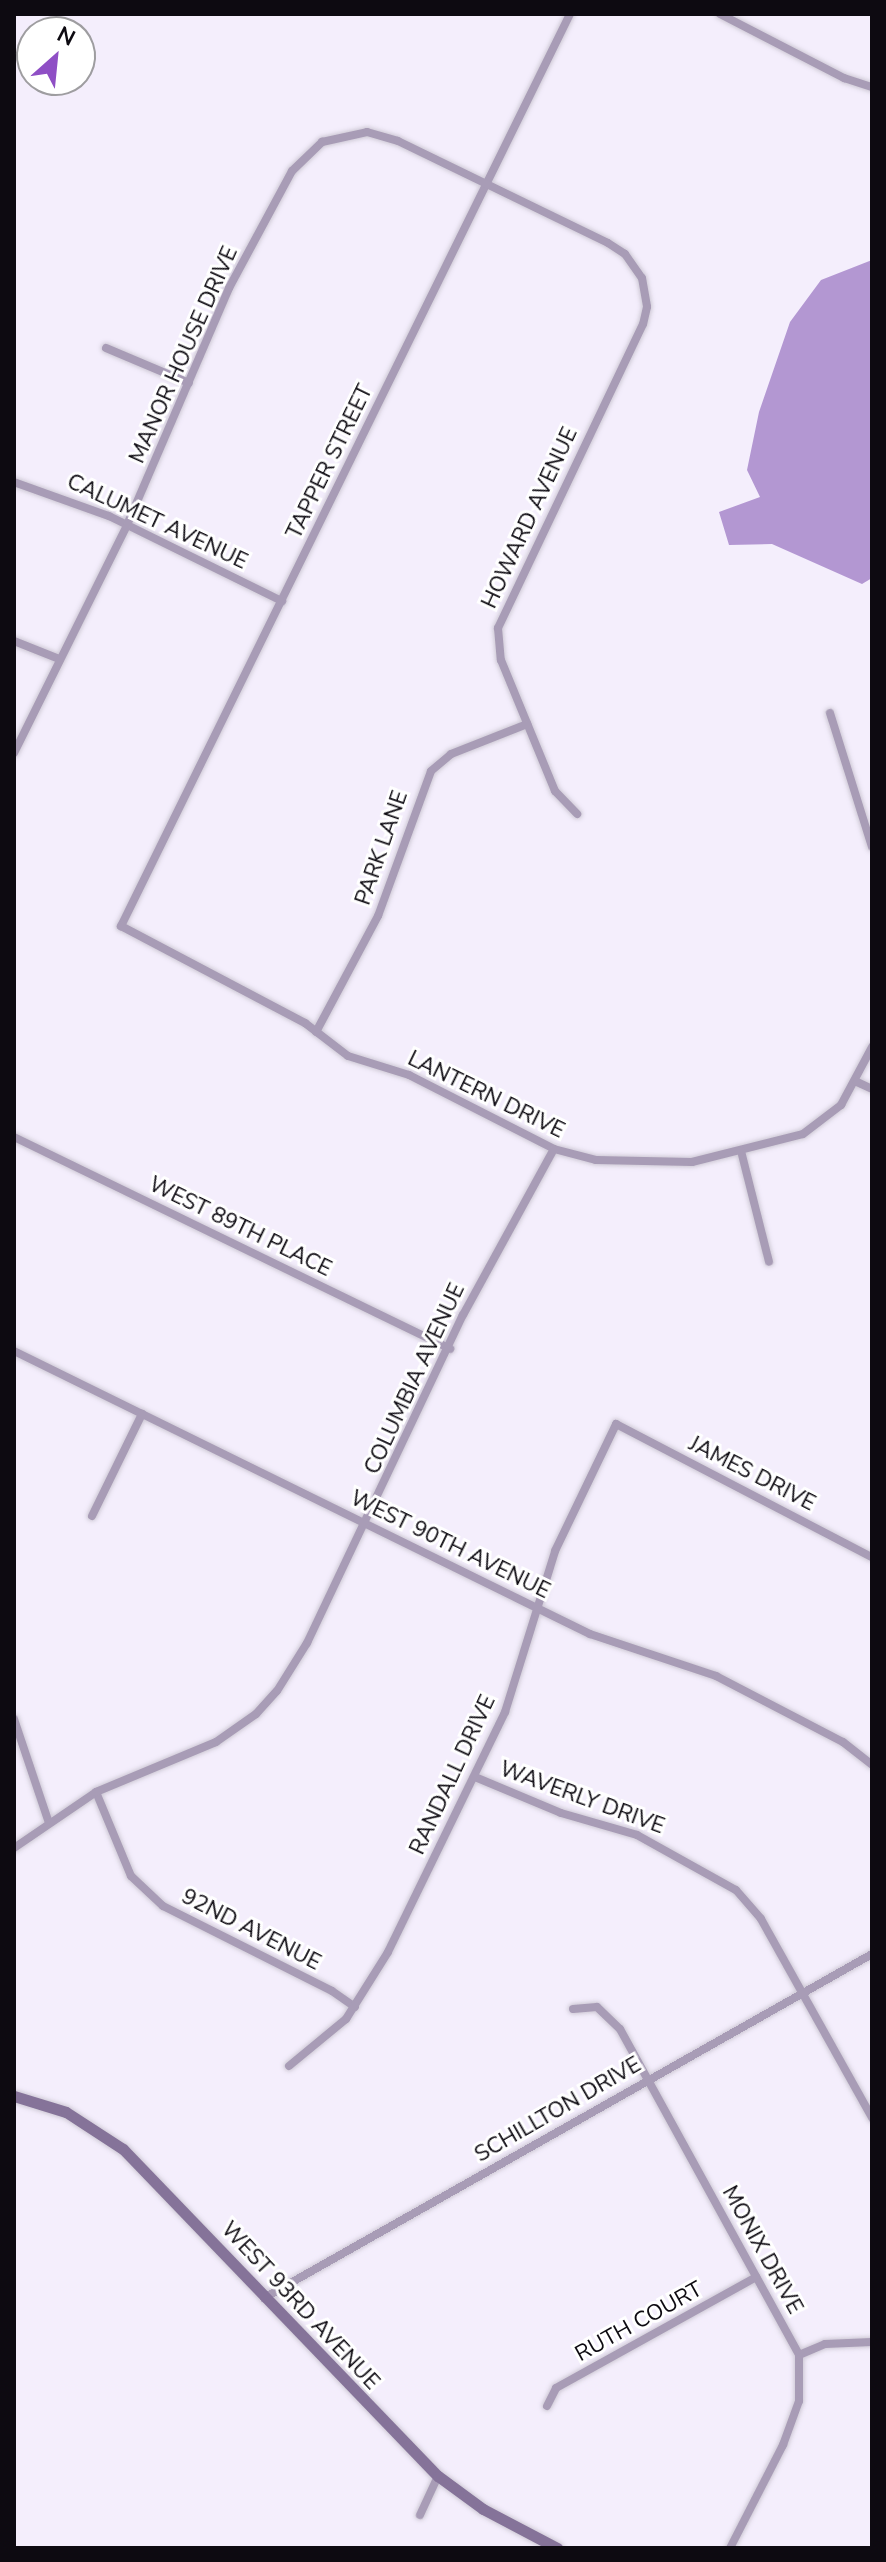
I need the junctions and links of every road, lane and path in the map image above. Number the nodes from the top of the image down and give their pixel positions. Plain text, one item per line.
1 (570, 14) edge
2 (720, 14) edge
3 (872, 87) edge
4 (487, 185) junction
5 (642, 278) joint
6 (106, 348) dead end
7 (189, 383) junction
8 (14, 482) edge
9 (127, 525) junction
10 (282, 601) junction
11 (14, 641) edge
12 (59, 659) junction
13 (830, 713) dead end
14 (527, 724) junction
15 (14, 753) edge
16 (577, 814) dead end
17 (868, 824) edge
18 (872, 847) edge
19 (121, 926) joint
20 (316, 1032) junction
21 (872, 1047) edge
22 (857, 1082) junction
23 (872, 1089) edge
24 (14, 1137) edge
25 (554, 1149) junction
26 (741, 1151) junction
27 (769, 1262) dead end
28 (450, 1349) junction
29 (14, 1351) edge
30 (142, 1414) junction
31 (616, 1424) joint
32 (92, 1516) dead end
33 (366, 1524) junction
34 (872, 1557) edge
35 (534, 1606) junction
36 (14, 1719) edge
37 (872, 1765) edge
38 (475, 1777) junction
39 (96, 1792) junction
40 (48, 1820) junction
41 (14, 1848) edge
42 (872, 1954) edge
43 (803, 1992) junction
44 (355, 2007) junction
45 (573, 2009) dead end
46 (289, 2066) dead end
47 (647, 2080) junction
48 (14, 2096) edge
49 (872, 2118) edge
50 (756, 2277) junction
51 (264, 2298) junction
52 (872, 2342) edge
53 (799, 2355) junction
54 (547, 2406) dead end
55 (438, 2476) junction
56 (420, 2515) dead end
57 (557, 2548) edge
58 (730, 2548) edge

1 - 4 street, TAPPER STREET
2 - 3 street
4 - 5 street, MANOR HOUSE DRIVE
4 - 7 street, MANOR HOUSE DRIVE
4 - 10 street, TAPPER STREET
5 - 14 street, HOWARD AVENUE
6 - 7 street
7 - 9 street, MANOR HOUSE DRIVE
8 - 9 street, CALUMET AVENUE
9 - 10 street, CALUMET AVENUE
9 - 12 street, MANOR HOUSE DRIVE
10 - 19 street, TAPPER STREET
11 - 12 street
12 - 15 street, MANOR HOUSE DRIVE
13 - 17 street
14 - 16 street, HOWARD AVENUE
14 - 20 street, PARK LANE
17 - 18 street
19 - 20 street, LANTERN DRIVE
20 - 25 street, LANTERN DRIVE
21 - 22 street, LANTERN DRIVE
22 - 23 street
22 - 26 street, LANTERN DRIVE
24 - 28 street, WEST 89TH PLACE
25 - 26 street, LANTERN DRIVE
25 - 28 street, COLUMBIA AVENUE
26 - 27 street
28 - 33 street, COLUMBIA AVENUE
29 - 30 street, WEST 90TH AVENUE
30 - 32 street
30 - 33 street, WEST 90TH AVENUE
31 - 34 street, JAMES DRIVE
31 - 35 street, RANDALL DRIVE
33 - 35 street, WEST 90TH AVENUE
33 - 39 street, COLUMBIA AVENUE
35 - 37 street, WEST 90TH AVENUE
35 - 38 street, RANDALL DRIVE
36 - 40 street
38 - 43 street, WAVERLY DRIVE
38 - 44 street, RANDALL DRIVE
39 - 40 street, COLUMBIA AVENUE
39 - 44 street, 92ND AVENUE
40 - 41 street, COLUMBIA AVENUE
42 - 43 street, SCHILLTON DRIVE
43 - 47 street, SCHILLTON DRIVE
43 - 49 street, WAVERLY DRIVE
44 - 46 street, RANDALL DRIVE
45 - 47 street, MONIX DRIVE
47 - 50 street, MONIX DRIVE
47 - 51 street, SCHILLTON DRIVE
48 - 51 street, WEST 93RD AVENUE
50 - 53 street, MONIX DRIVE
50 - 54 street, RUTH COURT
51 - 55 street, WEST 93RD AVENUE
52 - 53 street
53 - 58 street, MONIX DRIVE
55 - 56 street
55 - 57 street, WEST 93RD AVENUE

